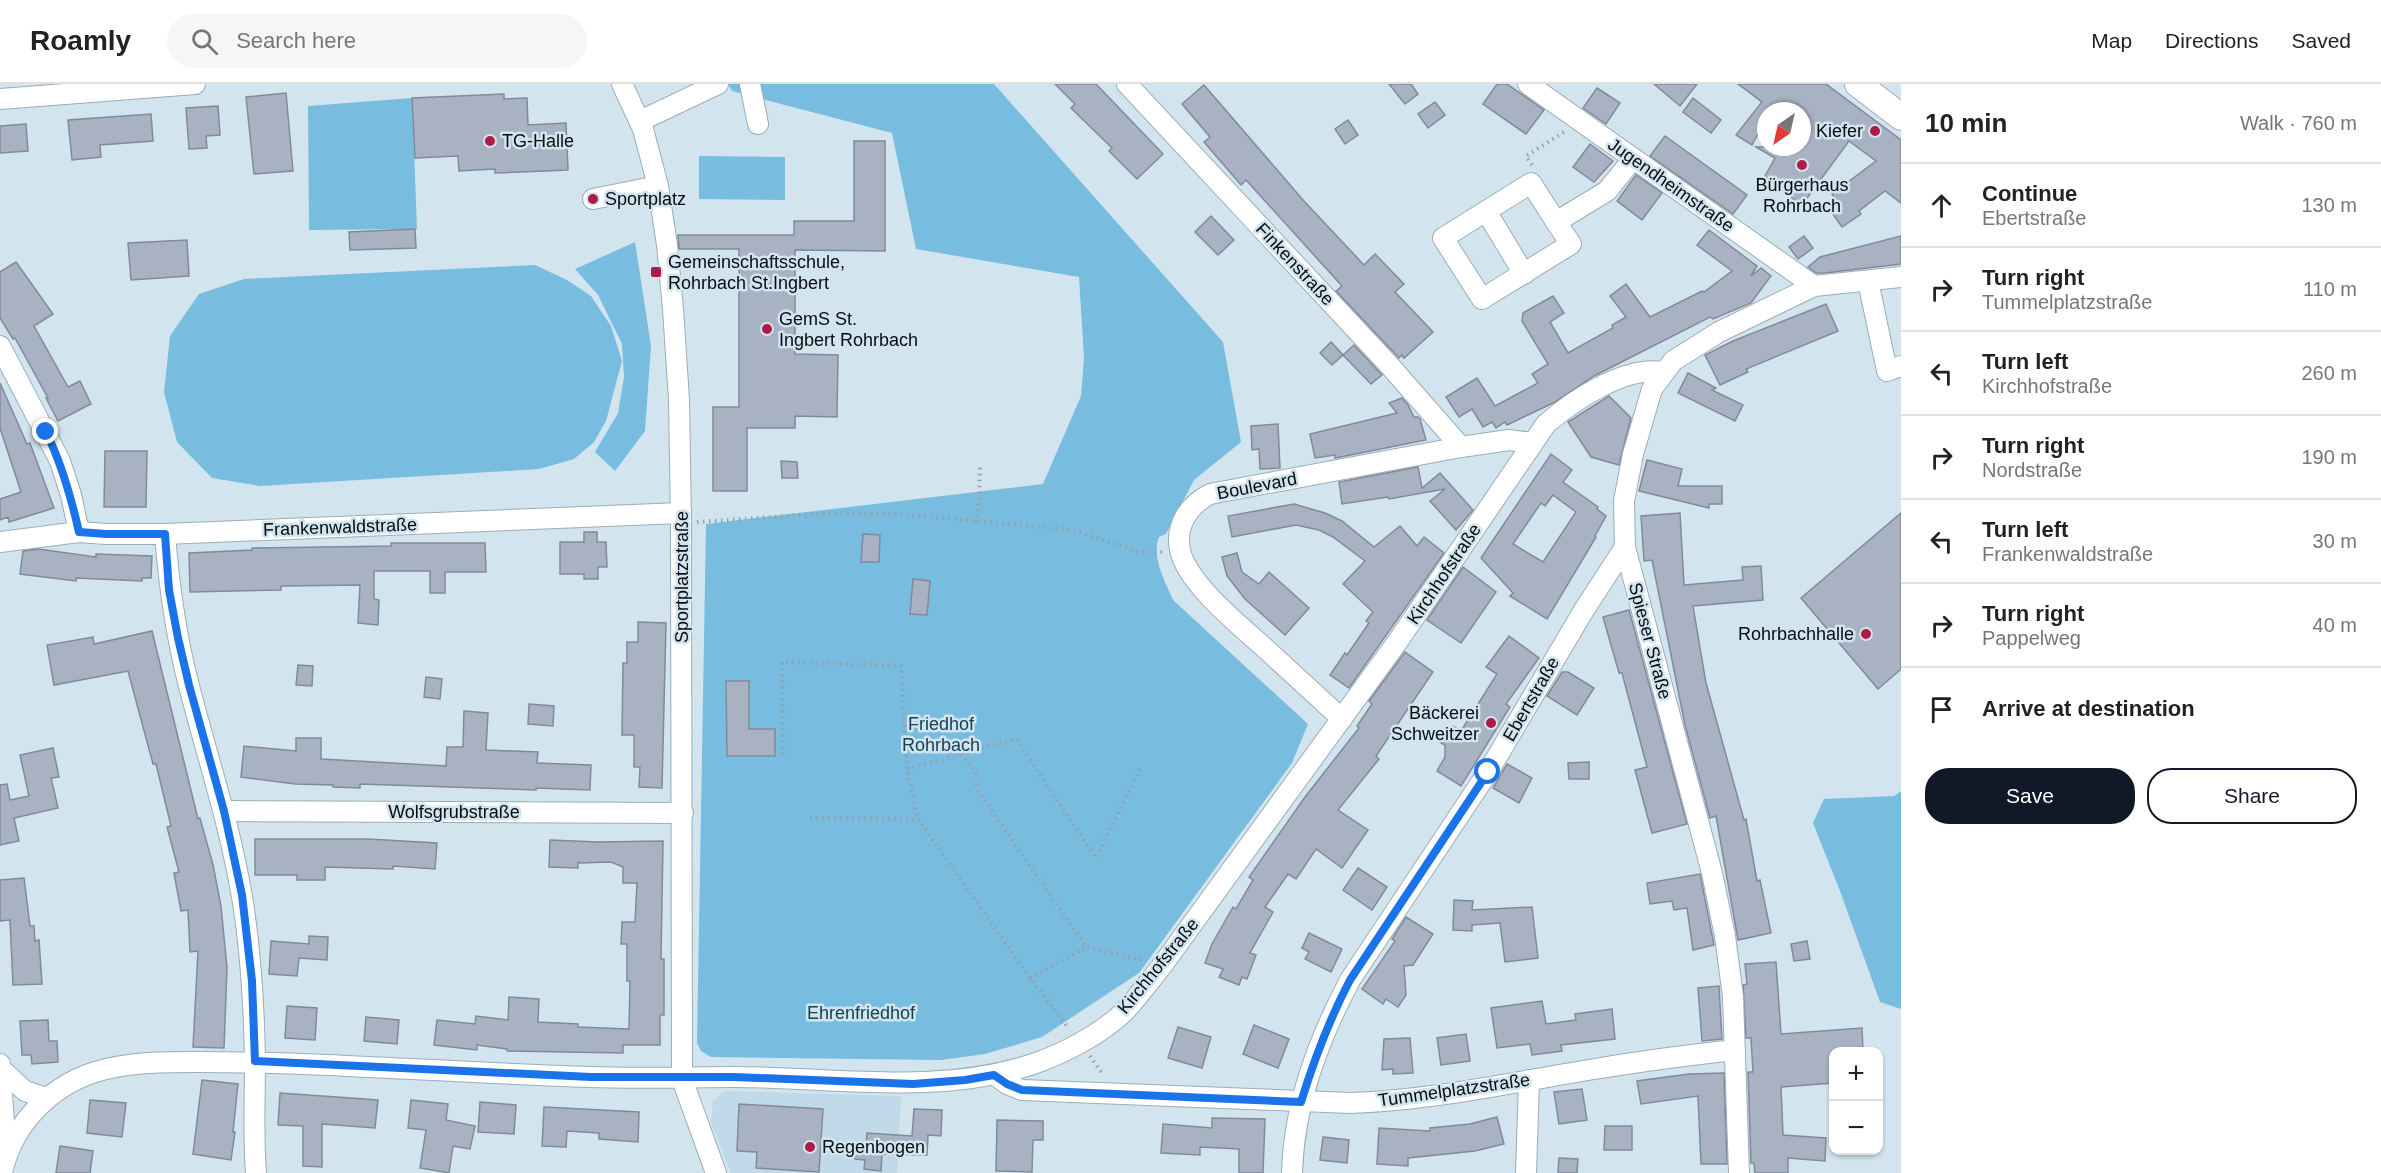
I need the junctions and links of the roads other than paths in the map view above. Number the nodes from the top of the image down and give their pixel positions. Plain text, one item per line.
1 (195, 84) edge
2 (622, 84) edge
3 (718, 84) edge
4 (750, 84) edge
5 (1127, 84) edge
6 (1528, 84) edge
7 (1872, 88) edge
8 (0, 99) edge
9 (1901, 117) edge
10 (640, 121) junction
11 (758, 124) dead end
12 (1633, 159) junction
13 (658, 186) junction
14 (593, 199) dead end
15 (1486, 211) junction
16 (1556, 222) junction
17 (1524, 274) junction
18 (1901, 277) edge
19 (1868, 280) junction
20 (1814, 286) junction
21 (0, 346) edge
22 (1901, 366) edge
23 (1663, 372) junction
24 (1532, 443) junction
25 (1461, 447) junction
26 (681, 518) junction
27 (79, 532) junction
28 (165, 534) junction
29 (0, 542) edge
30 (1625, 547) junction
31 (1342, 719) junction
32 (224, 811) junction
33 (683, 813) junction
34 (1736, 1050) junction
35 (255, 1061) junction
36 (0, 1066) edge
37 (994, 1075) junction
38 (682, 1078) junction
39 (1529, 1080) junction
40 (46, 1098) junction
41 (1301, 1102) junction
42 (6, 1153) junction
43 (2, 1173) edge
44 (256, 1173) edge
45 (716, 1173) edge
46 (1292, 1173) edge
47 (1526, 1173) edge
48 (1738, 1173) edge

1 - 8 street
2 - 10 street, Sportplatzstraße
3 - 10 street
4 - 11 street
5 - 25 street, Finkenstraße
6 - 12 street, Jugendheimstraße
7 - 9 main road
10 - 13 street, Sportplatzstraße
12 - 16 street
12 - 20 street, Jugendheimstraße
13 - 14 street
13 - 26 street, Sportplatzstraße
15 - 16 street
15 - 17 street
15 - 17 street
16 - 17 street
18 - 19 street, Spieser Straße
19 - 20 street, Spieser Straße
19 - 22 street
20 - 23 street, Spieser Straße
21 - 27 street
23 - 24 street, Kirchhofstraße
23 - 30 street, Spieser Straße
24 - 25 street, Boulevard
24 - 31 street, Kirchhofstraße
25 - 31 street, Boulevard
26 - 28 street, Frankenwaldstraße
26 - 33 street, Sportplatzstraße
27 - 28 street, Frankenwaldstraße
27 - 29 street, Frankenwaldstraße
28 - 32 street
30 - 34 street, Spieser Straße
30 - 41 street, Ebertstraße
31 - 37 street, Kirchhofstraße
32 - 33 street, Wolfsgrubstraße
32 - 35 street
33 - 38 street, Sportplatzstraße
34 - 39 street, Tummelplatzstraße
34 - 48 street, Spieser Straße
35 - 38 street, Kirchhofstraße
35 - 40 street, Kirchhofstraße
35 - 44 street
36 - 40 street
36 - 42 street
37 - 38 street, Kirchhofstraße
37 - 41 street, Tummelplatzstraße
38 - 45 street, Sportplatzstraße
39 - 41 street, Tummelplatzstraße
39 - 47 street
40 - 42 street, Kirchhofstraße
41 - 46 street, Ebertstraße
42 - 43 street

